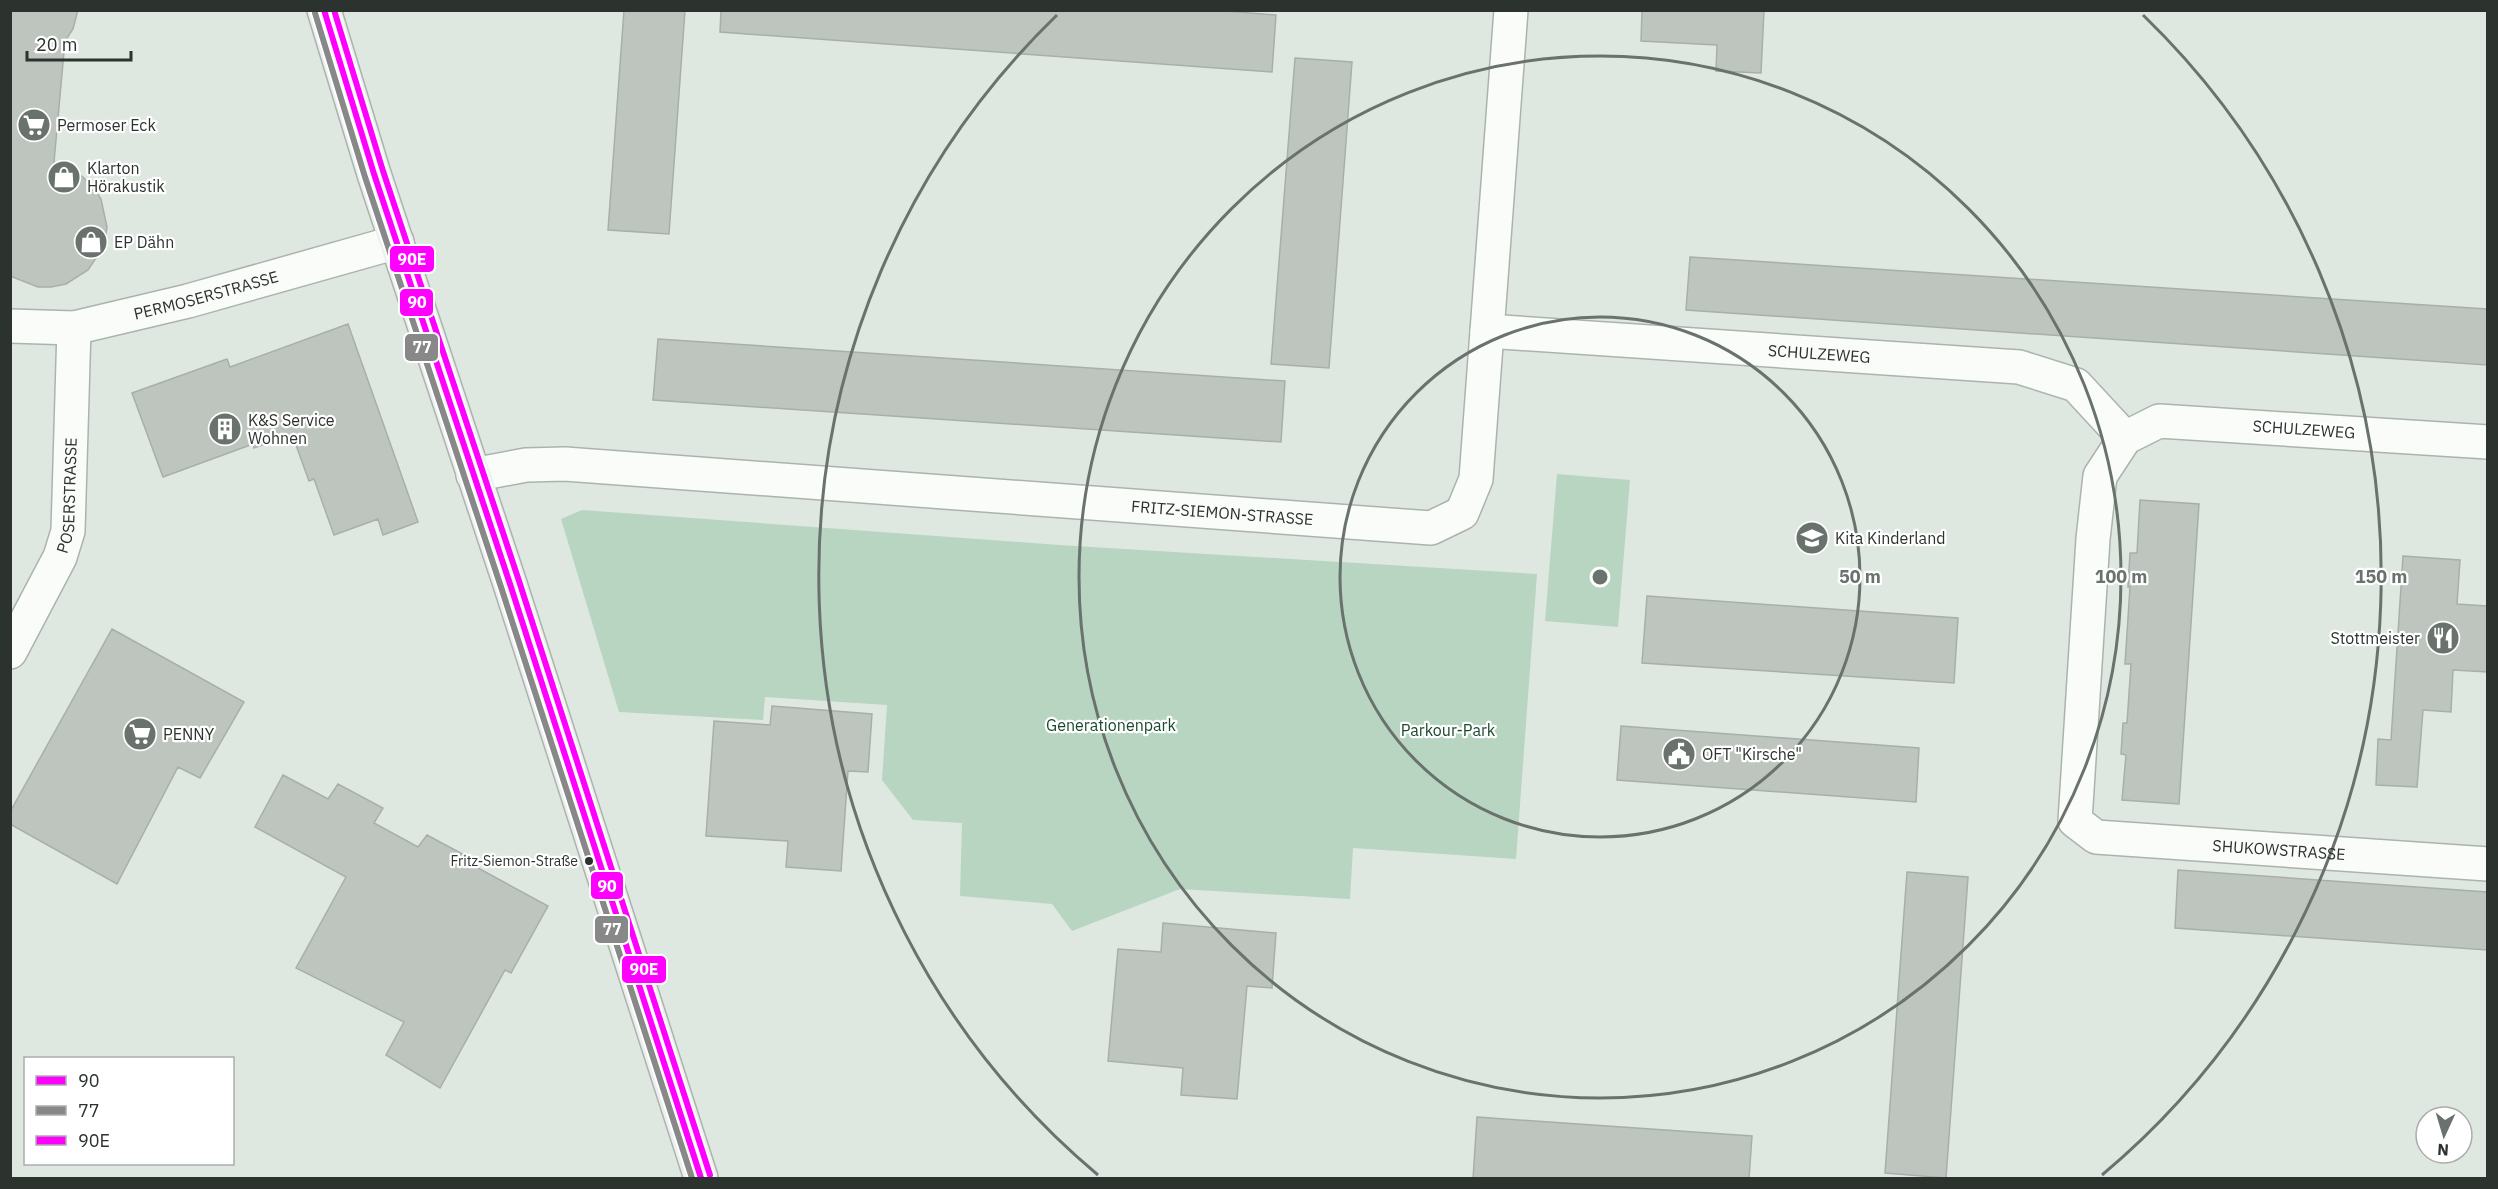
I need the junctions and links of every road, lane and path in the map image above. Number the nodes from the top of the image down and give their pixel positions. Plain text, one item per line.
1 (324, 10) edge
2 (1511, 10) edge
3 (397, 242) junction
4 (10, 326) edge
5 (74, 328) junction
6 (1487, 331) junction
7 (2125, 438) junction
8 (2487, 442) edge
9 (473, 475) junction
10 (10, 652) edge
11 (2487, 864) edge
12 (701, 1179) edge

1 - 3 main road
2 - 6 street, FRITZ-SIEMON-STRASSE
3 - 5 street, PERMOSERSTRASSE
3 - 9 main road
4 - 5 street, PERMOSERSTRASSE
5 - 10 street, POSERSTRASSE
6 - 7 street, SCHULZEWEG
6 - 9 street, FRITZ-SIEMON-STRASSE
7 - 8 street, SCHULZEWEG
7 - 11 street, SHUKOWSTRASSE
9 - 12 main road

